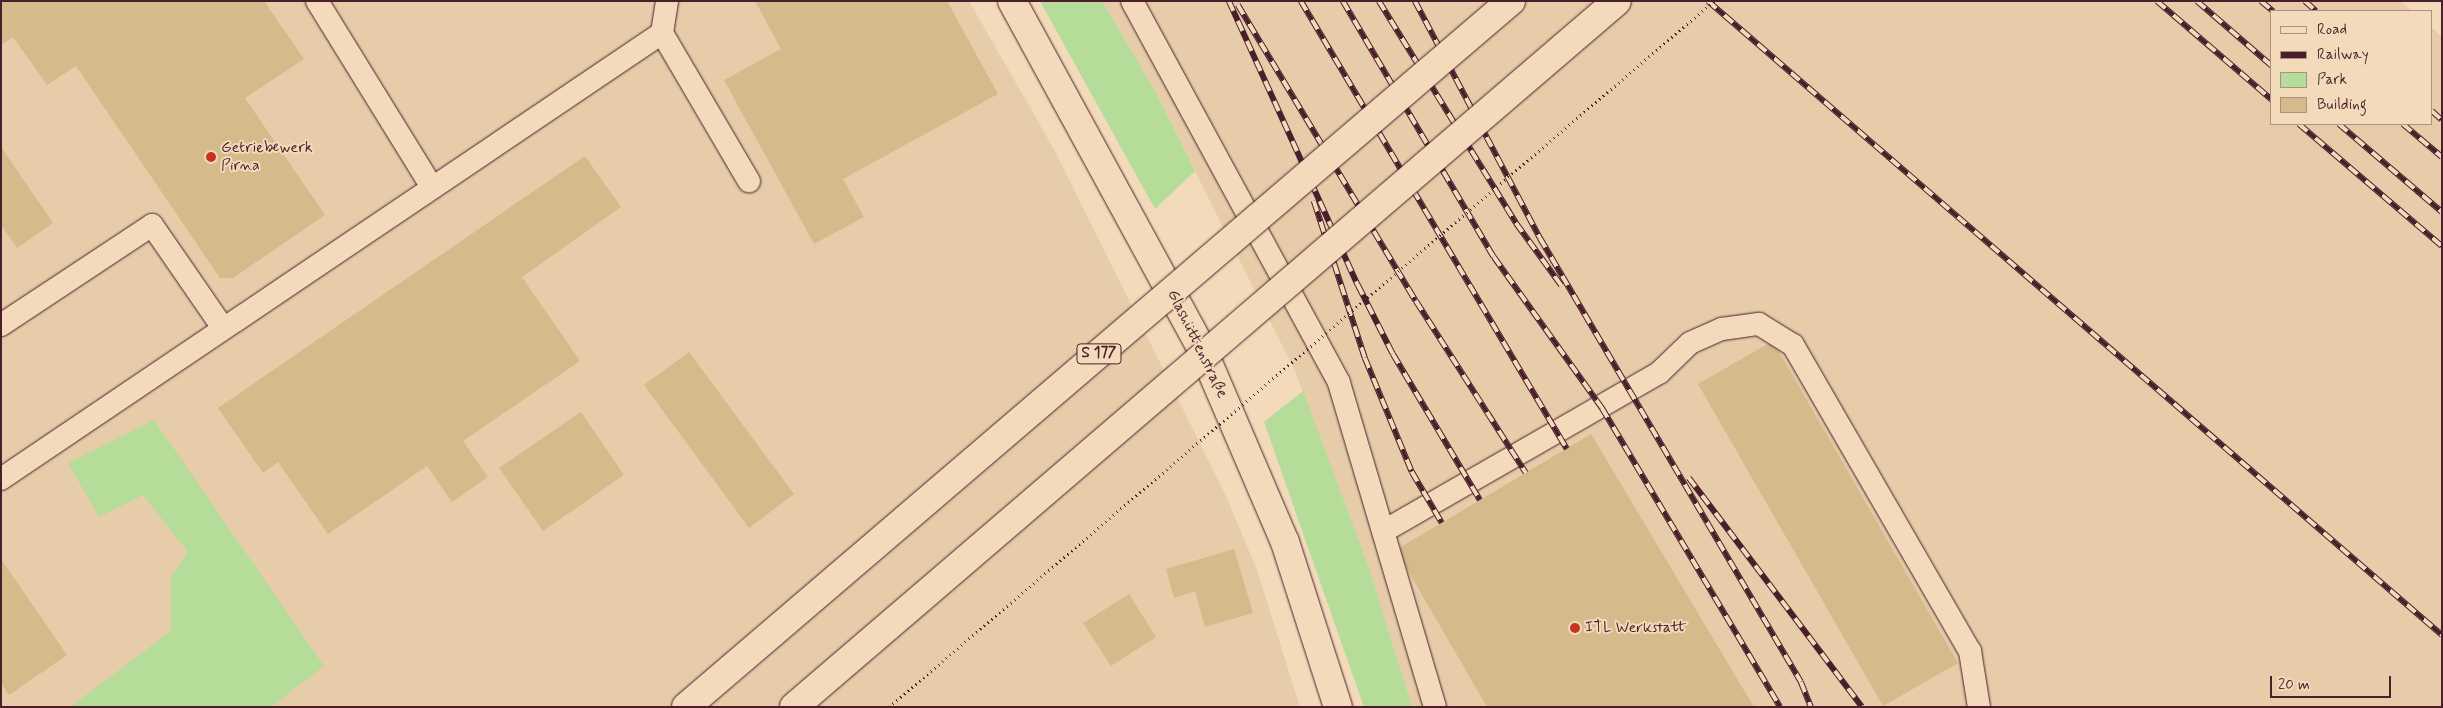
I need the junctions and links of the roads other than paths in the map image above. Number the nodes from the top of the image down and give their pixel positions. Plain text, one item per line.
1 (317, 1) edge
2 (667, 1) edge
3 (1012, 1) edge
4 (1132, 1) edge
5 (1511, 1) edge
6 (1617, 1) edge
7 (662, 33) junction
8 (750, 181) dead end
9 (432, 186) junction
10 (1, 325) edge
11 (224, 328) junction
12 (1, 479) edge
13 (1384, 531) junction
14 (686, 707) edge
15 (794, 707) edge
16 (1338, 707) edge
17 (1435, 707) edge
18 (1979, 707) edge

1 - 9 lane
2 - 7 lane
3 - 16 main road, Glashüttenstraße
4 - 13 lane
5 - 14 main road, S 177, bridge
6 - 15 main road, bridge
7 - 8 lane
7 - 9 lane
9 - 11 lane
10 - 11 lane
11 - 12 lane
13 - 17 lane
13 - 18 lane

